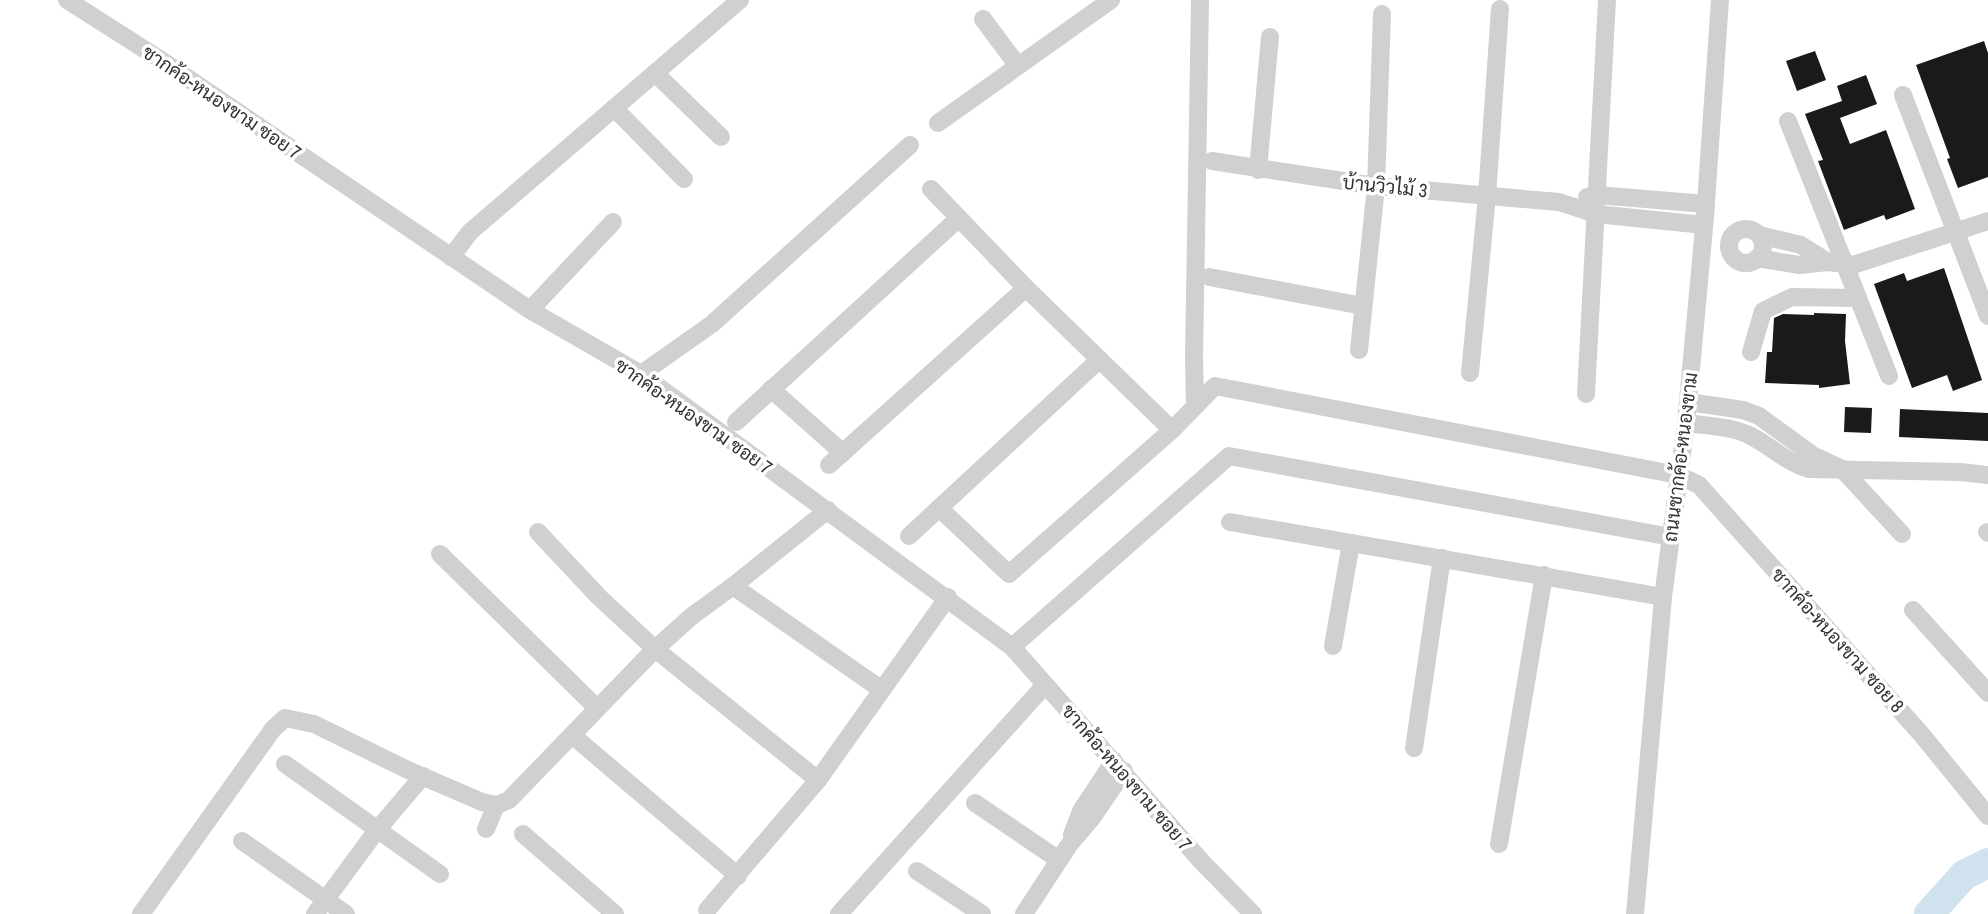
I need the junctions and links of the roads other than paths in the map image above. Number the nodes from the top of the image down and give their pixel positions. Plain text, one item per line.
1 (67, 0) edge
2 (740, 0) edge
3 (1111, 0) edge
4 (1200, 0) edge
5 (1607, 0) edge
6 (1720, 0) edge
7 (1088, 6) edge
8 (1500, 9) dead end
9 (1382, 14) dead end
10 (983, 19) dead end
11 (1270, 37) dead end
12 (1018, 66) junction
13 (654, 73) junction
14 (1903, 95) dead end
15 (614, 108) junction
16 (1788, 121) dead end
17 (939, 123) dead end
18 (721, 137) dead end
19 (910, 145) dead end
20 (1212, 162) dead end
21 (1258, 170) junction
22 (684, 179) dead end
23 (1376, 186) junction
24 (930, 189) dead end
25 (1597, 195) junction
26 (1488, 197) junction
27 (1559, 202) junction
28 (1596, 214) junction
29 (1705, 215) junction
30 (959, 218) junction
31 (1988, 221) edge
32 (613, 222) dead end
33 (1734, 232) junction
34 (1955, 232) junction
35 (1759, 235) junction
36 (451, 257) junction
37 (1732, 257) junction
38 (1758, 258) junction
39 (1836, 262) junction
40 (1700, 267) junction
41 (1209, 277) dead end
42 (1026, 288) junction
43 (1858, 298) junction
44 (1363, 306) junction
45 (530, 310) junction
46 (1988, 316) edge
47 (1359, 351) dead end
48 (1751, 352) dead end
49 (1099, 360) junction
50 (1470, 373) dead end
51 (641, 374) junction
52 (1889, 376) dead end
53 (771, 389) junction
54 (1586, 394) dead end
55 (1688, 402) junction
56 (1195, 406) junction
57 (736, 422) dead end
58 (1686, 423) junction
59 (1172, 430) junction
60 (1842, 469) junction
61 (1678, 475) junction
62 (1988, 475) edge
63 (940, 508) junction
64 (828, 510) junction
65 (1230, 522) dead end
66 (538, 532) dead end
67 (1902, 534) dead end
68 (909, 536) dead end
69 (1671, 537) junction
70 (1351, 543) junction
71 (440, 554) dead end
72 (1442, 558) junction
73 (1544, 575) junction
74 (733, 586) junction
75 (948, 597) junction
76 (1663, 597) junction
77 (1913, 610) dead end
78 (1333, 646) dead end
79 (1012, 647) junction
80 (655, 649) junction
81 (1045, 685) junction
82 (882, 690) junction
83 (1988, 692) edge
84 (597, 708) junction
85 (572, 735) junction
86 (1414, 748) dead end
87 (285, 764) dead end
88 (1119, 766) junction
89 (416, 773) junction
90 (818, 780) junction
91 (975, 803) dead end
92 (496, 805) junction
93 (1988, 816) edge
94 (486, 829) dead end
95 (377, 830) junction
96 (523, 834) dead end
97 (242, 841) dead end
98 (1499, 844) dead end
99 (1059, 860) junction
100 (917, 871) dead end
101 (440, 874) dead end
102 (738, 876) junction
103 (320, 907) edge
104 (707, 909) dead end
105 (141, 914) edge
106 (346, 914) edge
107 (615, 914) edge
108 (839, 914) edge
109 (982, 914) edge
110 (1024, 914) edge
111 (1253, 914) edge
112 (1635, 914) edge

1 - 36 street, ชากค้อ-หนองขาม ซอย 7
2 - 13 street
3 - 7 street
4 - 56 street
5 - 25 street
6 - 29 street, ถนนชากค้อ-หนองขาม
7 - 12 street
8 - 26 street
9 - 23 street
10 - 12 street
11 - 21 street
12 - 17 street
13 - 15 street
13 - 18 street
14 - 34 street
15 - 22 street
15 - 36 street
16 - 39 street
19 - 51 street
20 - 21 street, บ้านวิวไม้ 3
21 - 23 street, บ้านวิวไม้ 3
23 - 26 street, บ้านวิวไม้ 3
23 - 44 street
24 - 30 street
25 - 27 street, บ้านวิวไม้ 3
25 - 28 street
25 - 29 street, บ้านวิวไม้ 3
26 - 27 street, บ้านวิวไม้ 3
26 - 50 street
27 - 28 street, บ้านวิวไม้ 3
28 - 29 street, บ้านวิวไม้ 3
28 - 54 street
29 - 33 street
29 - 40 street, ถนนชากค้อ-หนองขาม
30 - 42 street
30 - 53 street
31 - 34 street
32 - 45 street
33 - 35 street
33 - 37 street
34 - 39 street
34 - 46 street
35 - 38 street
35 - 39 street
36 - 45 street, ชากค้อ-หนองขาม ซอย 7
37 - 38 street
37 - 40 street
38 - 39 street
39 - 43 street
40 - 55 street, ถนนชากค้อ-หนองขาม
41 - 44 street
42 - 49 street
42 - 53 street
43 - 48 street
43 - 52 street
44 - 47 street
45 - 51 street, ชากค้อ-หนองขาม ซอย 7
49 - 59 street
49 - 63 street
51 - 64 street, ชากค้อ-หนองขาม ซอย 7
53 - 57 street
55 - 58 street, ถนนชากค้อ-หนองขาม
55 - 60 street
56 - 59 street
56 - 61 street
58 - 60 street
58 - 61 street, ถนนชากค้อ-หนองขาม
59 - 63 street
60 - 62 street
60 - 67 street
61 - 69 street, ถนนชากค้อ-หนองขาม
61 - 93 street, ชากค้อ-หนองขาม ซอย 8
63 - 68 street
64 - 74 street
64 - 75 street, ชากค้อ-หนองขาม ซอย 7
65 - 70 street
66 - 80 street
69 - 76 street, ถนนชากค้อ-หนองขาม
69 - 79 street
70 - 72 street
70 - 78 street
71 - 84 street
72 - 73 street
72 - 86 street
73 - 76 street
73 - 98 street
74 - 80 street
74 - 82 street
75 - 79 street, ชากค้อ-หนองขาม ซอย 7
75 - 82 street
76 - 112 street, ถนนชากค้อ-หนองขาม
77 - 83 street
79 - 81 street, ชากค้อ-หนองขาม ซอย 7
80 - 84 street
80 - 90 street
81 - 88 street, ชากค้อ-หนองขาม ซอย 7
81 - 108 street
82 - 90 street
84 - 85 street
85 - 92 street
85 - 102 street
87 - 95 street
88 - 99 street
88 - 111 street, ชากค้อ-หนองขาม ซอย 7
89 - 92 street
89 - 95 street
89 - 105 street
90 - 102 street
91 - 99 street
92 - 94 street
95 - 101 street
95 - 103 street
96 - 107 street
97 - 103 street
99 - 110 street
100 - 109 street
102 - 104 street
103 - 106 street

